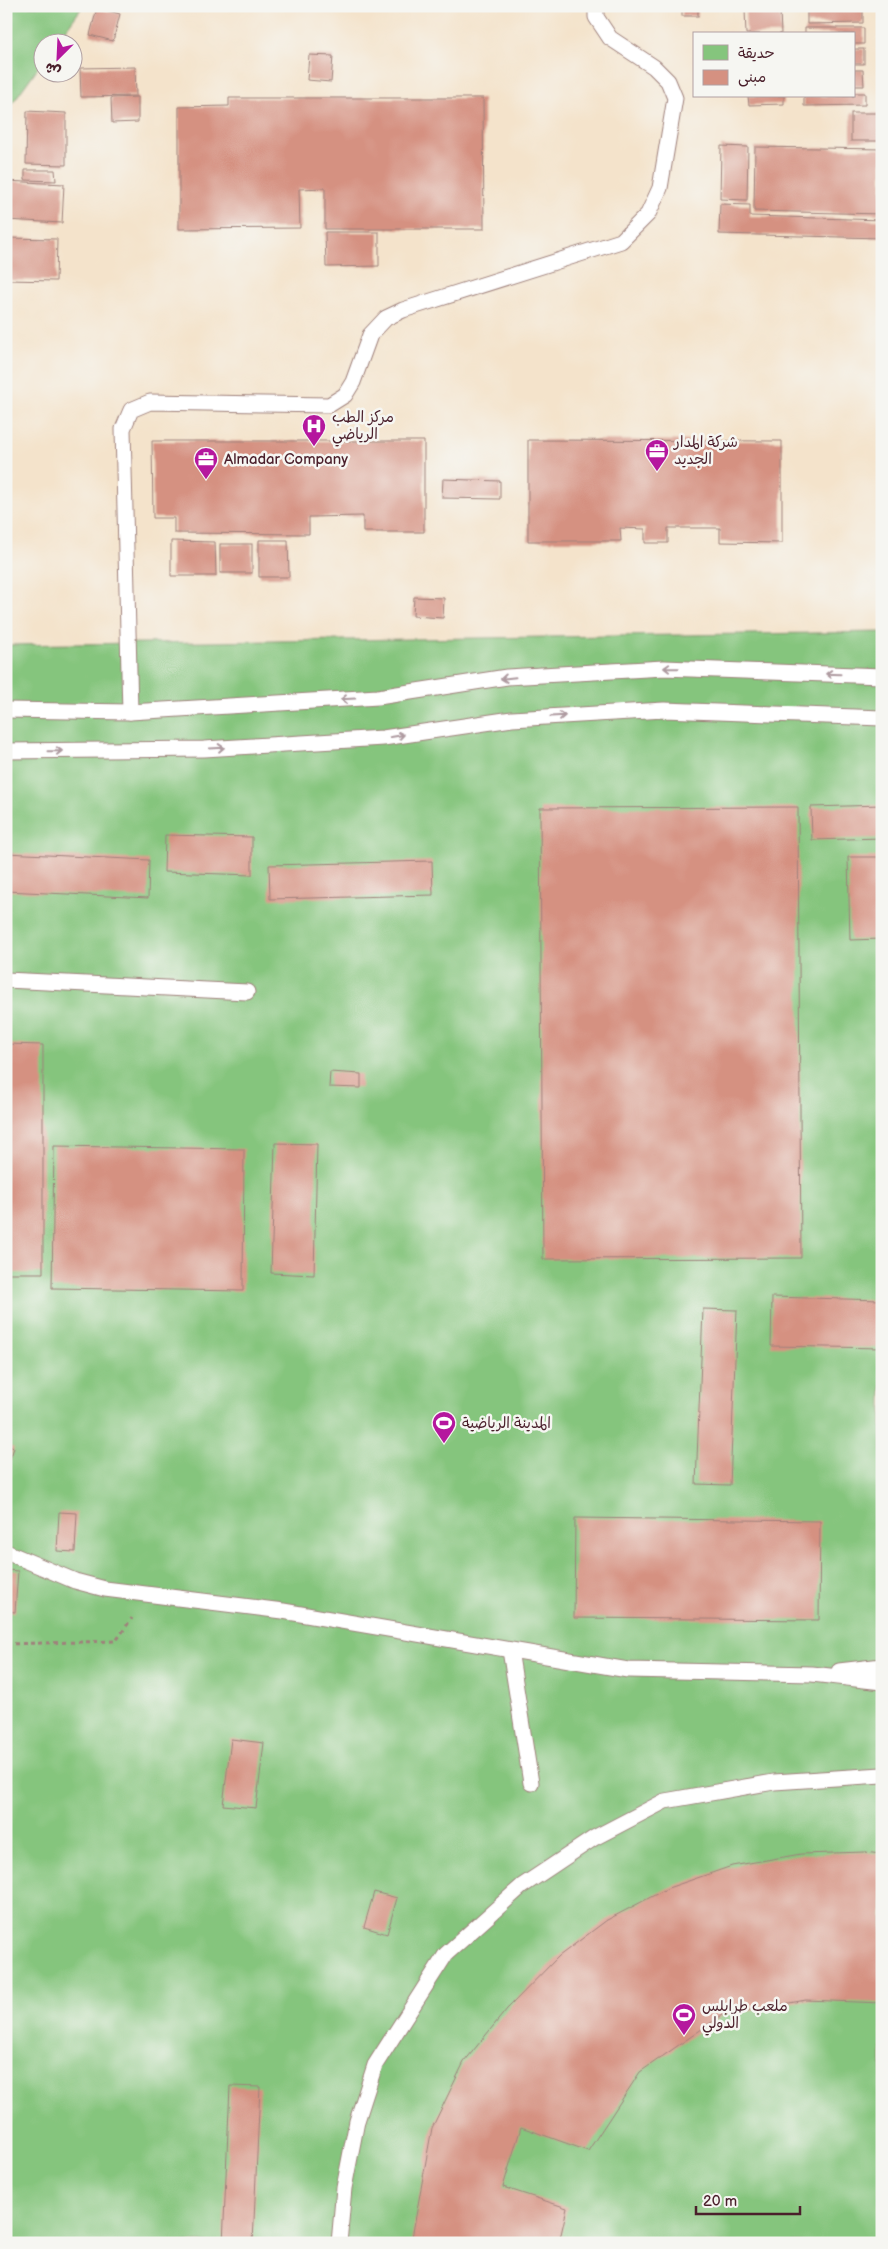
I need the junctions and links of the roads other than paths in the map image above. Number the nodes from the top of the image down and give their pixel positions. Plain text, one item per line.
1 (596, 6) edge
2 (882, 676) edge
3 (6, 710) edge
4 (130, 712) junction
5 (882, 718) edge
6 (6, 751) edge
7 (6, 980) edge
8 (247, 992) dead end
9 (6, 1552) edge
10 (510, 1650) junction
11 (882, 1666) edge
12 (812, 1674) junction
13 (882, 1682) edge
14 (882, 1775) edge
15 (531, 1783) dead end
16 (339, 2243) edge

1 - 4 lane
2 -> 4 lane
3 - 4 lane
6 -> 5 lane
7 - 8 lane
9 - 10 lane
10 - 12 lane
10 - 15 lane
11 - 12 lane
12 - 13 lane
14 - 16 lane

